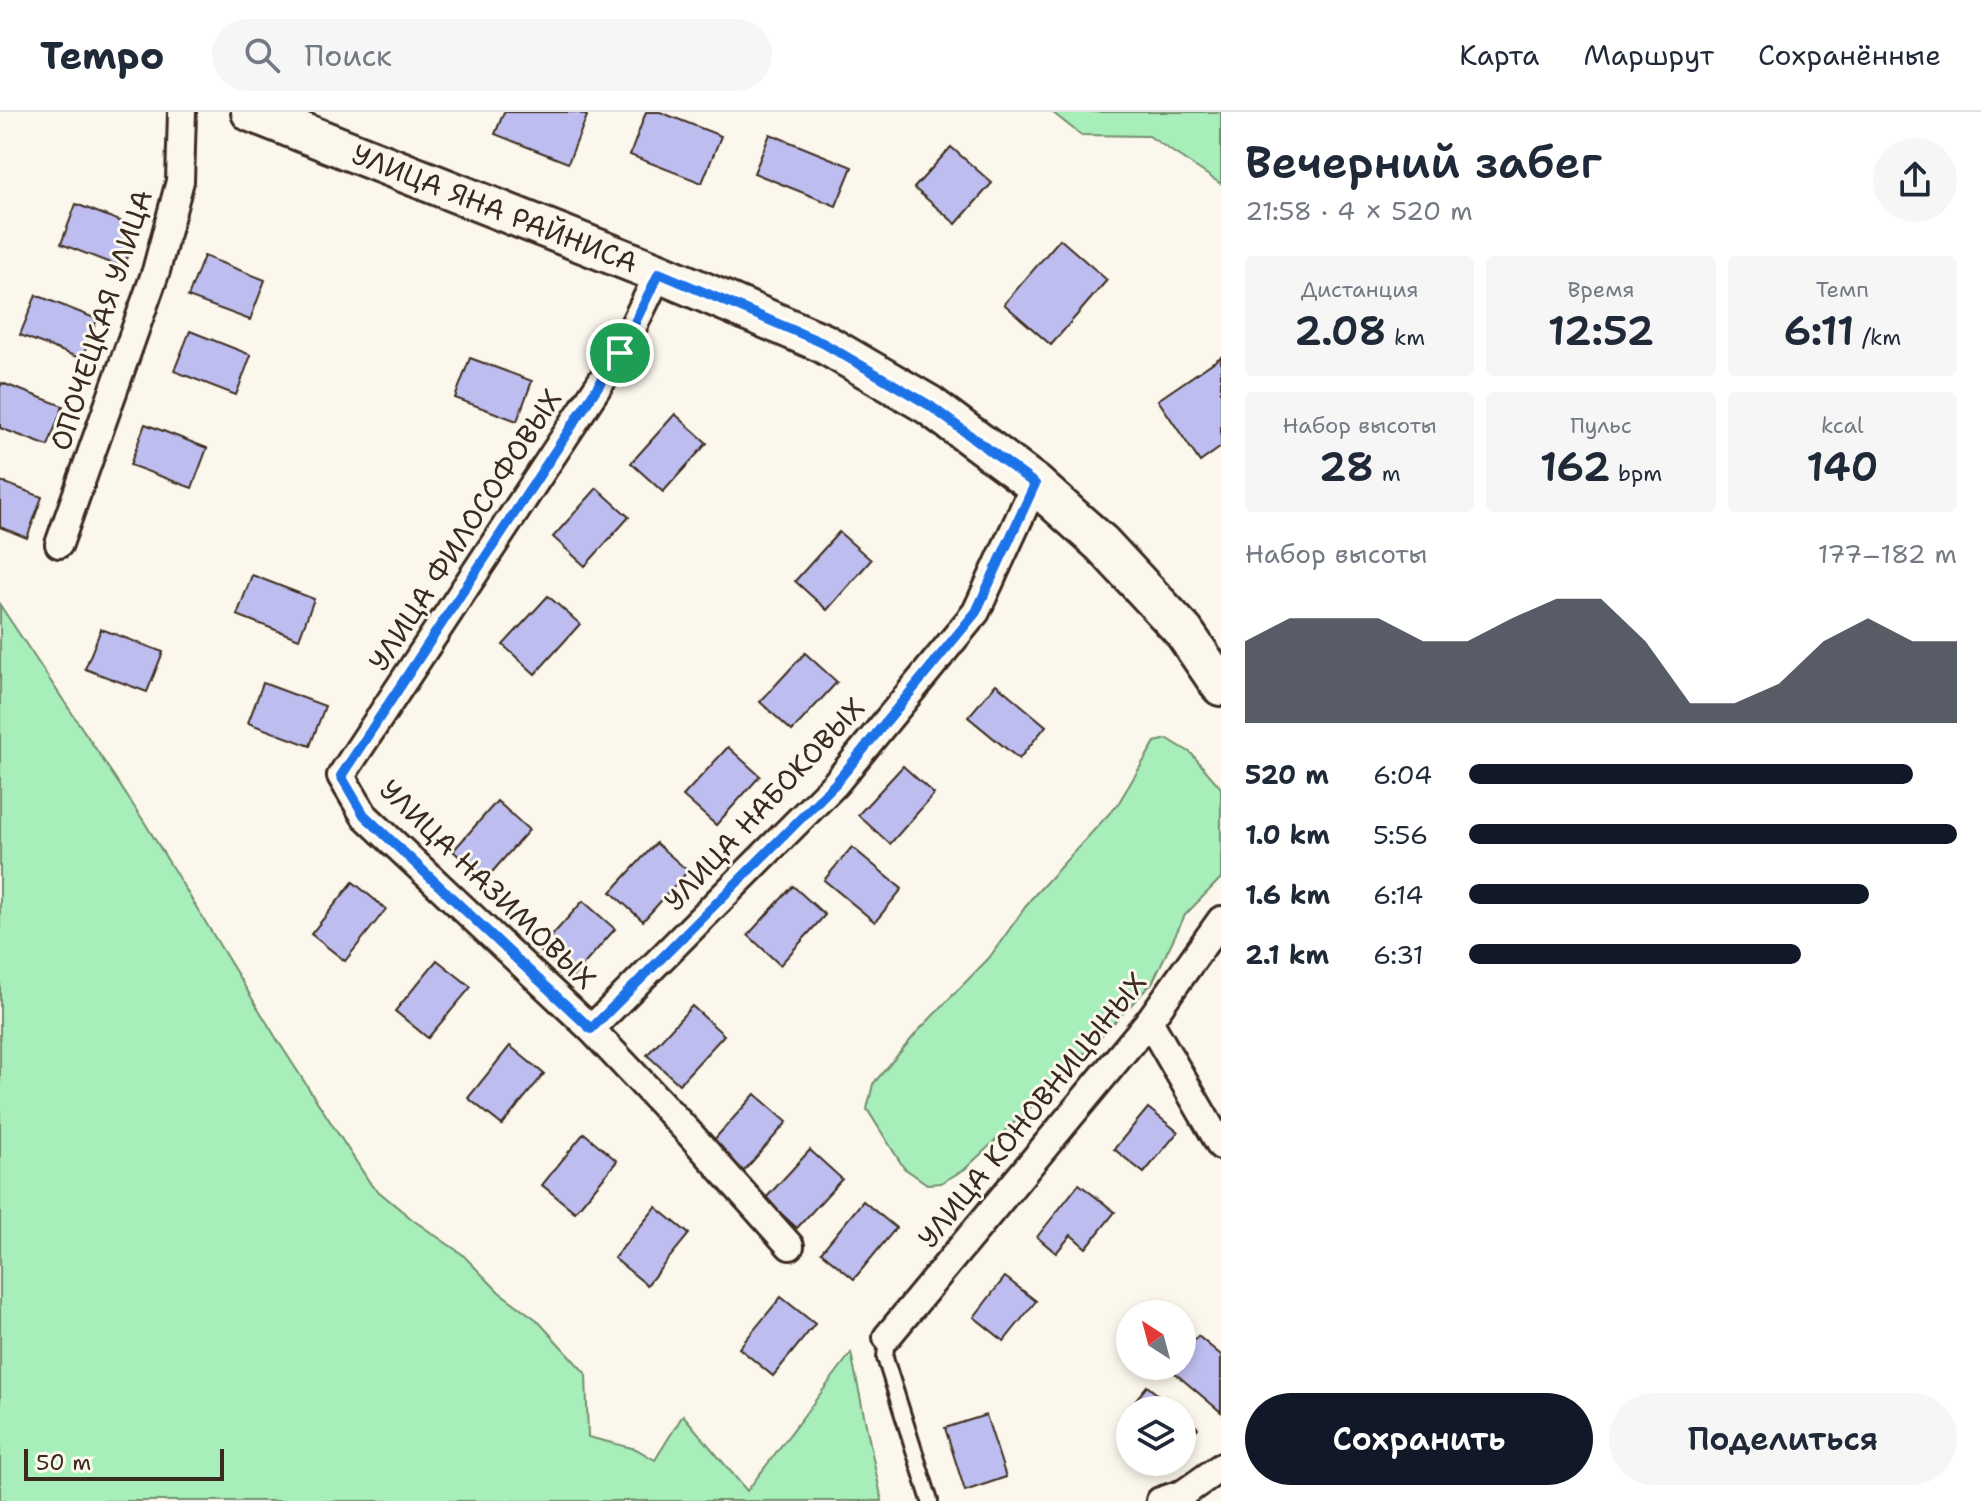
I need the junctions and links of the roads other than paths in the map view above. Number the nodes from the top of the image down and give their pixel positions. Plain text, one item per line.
1 (182, 112) edge
2 (251, 112) edge
3 (659, 273) junction
4 (1035, 484) junction
5 (59, 544) dead end
6 (1221, 686) edge
7 (341, 776) joint
8 (1221, 920) edge
9 (1149, 1021) junction
10 (591, 1029) junction
11 (1221, 1146) edge
12 (790, 1246) dead end
13 (887, 1337) joint
14 (1221, 1467) edge
15 (930, 1501) edge
16 (1160, 1501) edge

1 - 5 street, ОПОЧЕЦКАЯ УЛИЦА
2 - 3 street, УЛИЦА ЯНА РАЙНИСА
3 - 4 street, УЛИЦА ЯНА РАЙНИСА
3 - 7 street, УЛИЦА ФИЛОСОФОВЫХ
4 - 6 street, УЛИЦА ЯНА РАЙНИСА
4 - 10 street, УЛИЦА НАБОКОВЫХ
7 - 10 street, УЛИЦА НАЗИМОВЫХ
8 - 9 street, УЛИЦА КОНОВНИЦЫНЫХ
9 - 11 street
9 - 13 street, УЛИЦА КОНОВНИЦЫНЫХ
10 - 12 street, УЛИЦА НАЗИМОВЫХ
13 - 15 lane
14 - 16 street

